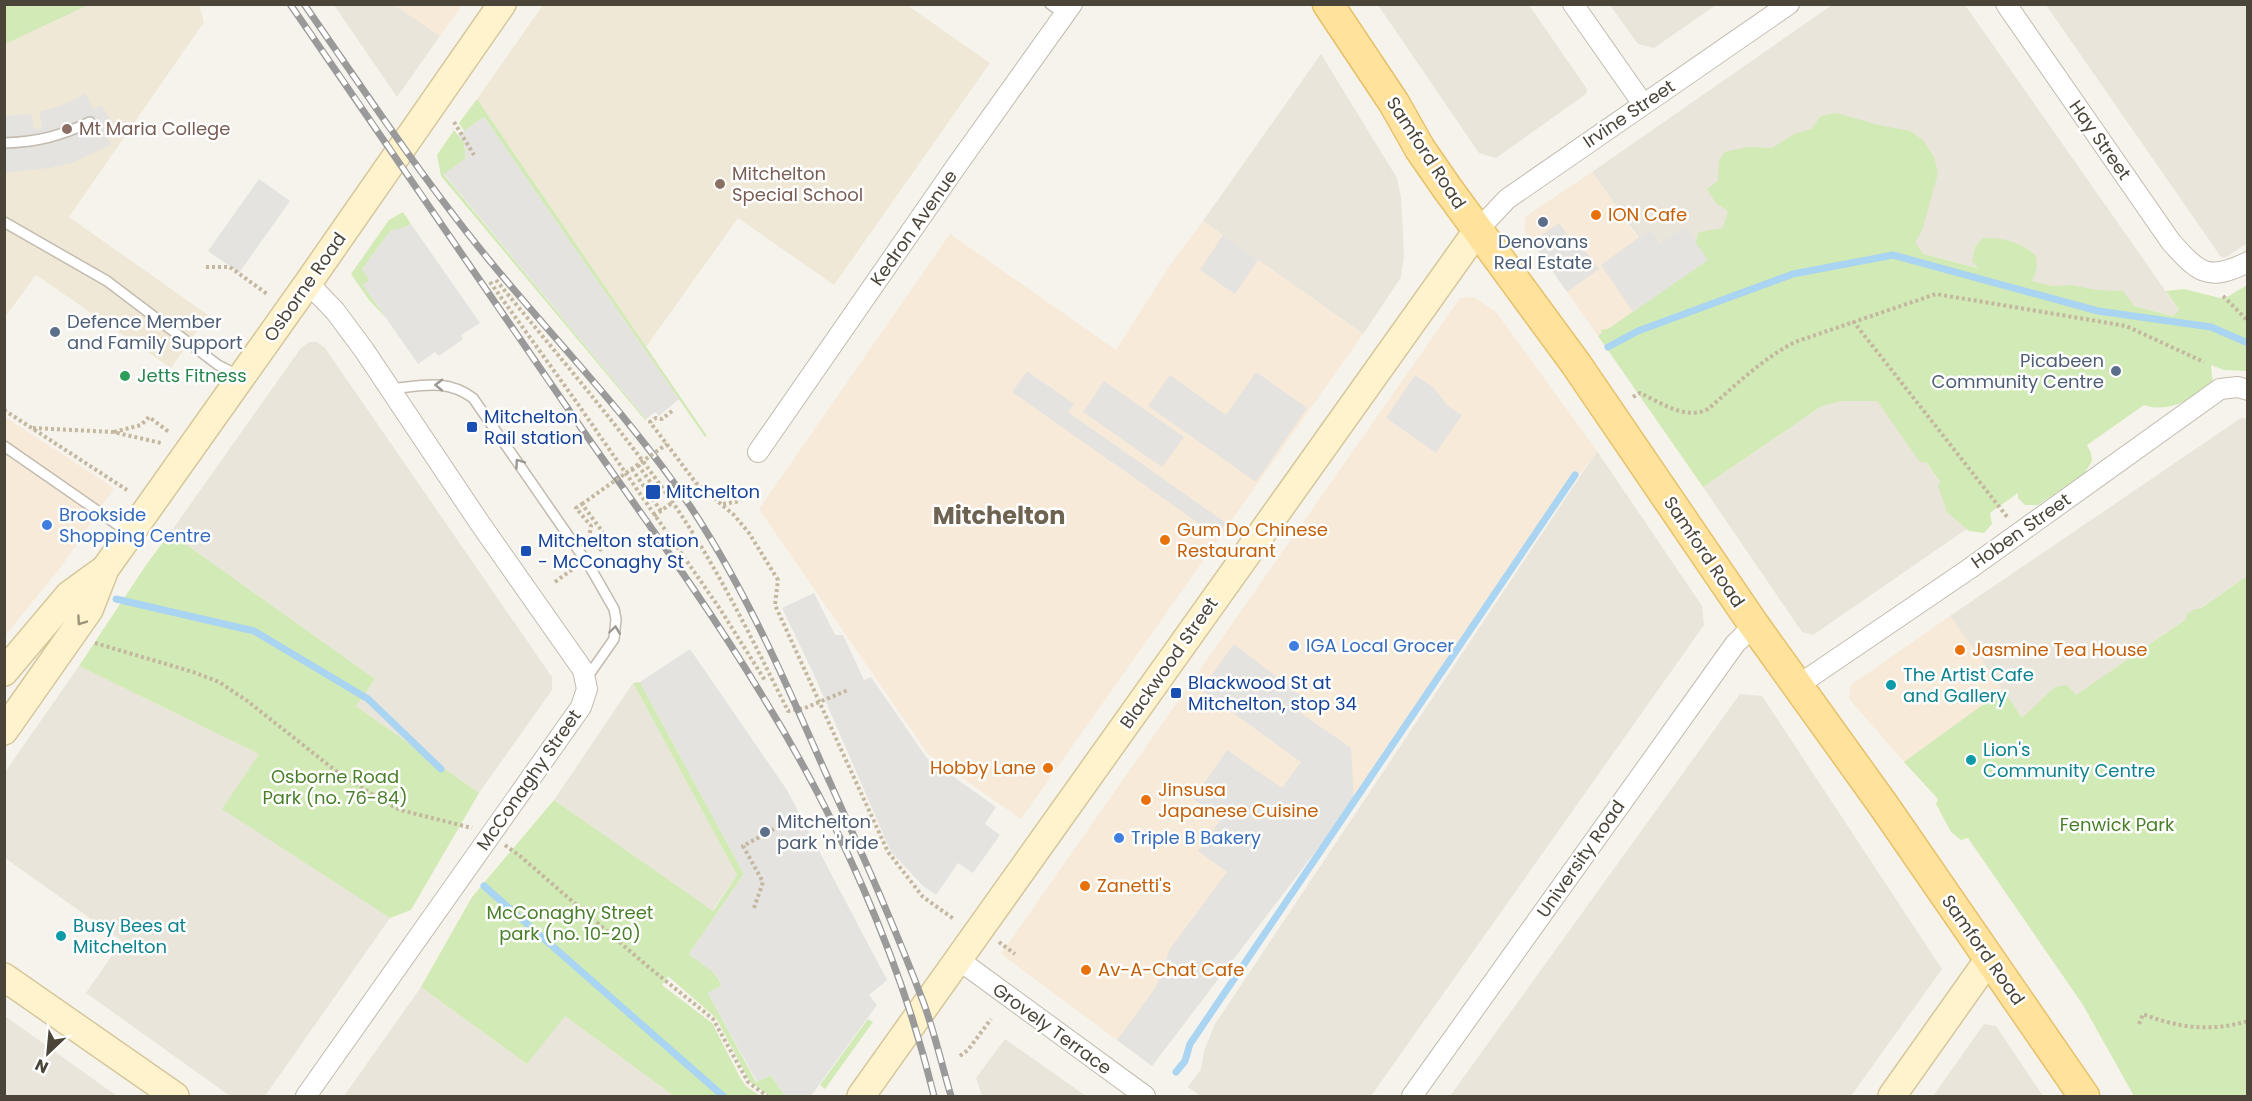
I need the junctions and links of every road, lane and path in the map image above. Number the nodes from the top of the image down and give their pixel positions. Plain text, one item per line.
1 (502, 4) edge
2 (1328, 4) edge
3 (1573, 4) edge
4 (1789, 4) edge
5 (2006, 4) edge
6 (1062, 8) edge
7 (1643, 104) junction
8 (90, 122) dead end
9 (454, 122) dead end
10 (4, 143) edge
11 (474, 155) dead end
12 (4, 222) edge
13 (1477, 231) junction
14 (2247, 262) edge
15 (206, 267) dead end
16 (496, 280) dead end
17 (490, 282) dead end
18 (308, 283) junction
19 (267, 294) dead end
20 (2223, 296) dead end
21 (1853, 321) junction
22 (2247, 321) edge
23 (2204, 362) dead end
24 (242, 378) junction
25 (390, 388) junction
26 (2247, 390) edge
27 (1633, 397) dead end
28 (4, 410) edge
29 (672, 411) dead end
30 (32, 428) junction
31 (113, 432) junction
32 (169, 432) dead end
33 (161, 443) dead end
34 (667, 444) junction
35 (4, 446) edge
36 (758, 452) dead end
37 (638, 465) junction
38 (632, 468) junction
39 (128, 490) dead end
40 (656, 490) dead end
41 (741, 501) dead end
42 (673, 502) junction
43 (582, 504) junction
44 (722, 505) junction
45 (661, 511) junction
46 (654, 516) junction
47 (2019, 533) junction
48 (131, 534) junction
49 (589, 539) dead end
50 (594, 554) dead end
51 (105, 568) junction
52 (575, 568) dead end
53 (555, 582) dead end
54 (1754, 625) junction
55 (89, 641) dead end
56 (4, 672) edge
57 (586, 680) junction
58 (766, 682) dead end
59 (1797, 686) junction
60 (848, 690) dead end
61 (820, 701) junction
62 (4, 731) edge
63 (472, 828) dead end
64 (774, 829) dead end
65 (504, 845) dead end
66 (754, 908) dead end
67 (954, 919) dead end
68 (994, 939) dead end
69 (1016, 954) dead end
70 (959, 960) junction
71 (1989, 960) junction
72 (4, 977) edge
73 (991, 1019) dead end
74 (2247, 1022) edge
75 (2139, 1024) dead end
76 (960, 1056) dead end
77 (175, 1096) edge
78 (306, 1096) edge
79 (767, 1096) edge
80 (861, 1096) edge
81 (1145, 1096) edge
82 (1412, 1096) edge
83 (1892, 1096) edge
84 (2084, 1096) edge

1 - 18 street, Osborne Road
2 - 13 main road, Samford Road
3 - 7 street
4 - 7 street, Irvine Street
5 - 14 street, Hay Street
6 - 36 street, Kedron Avenue
7 - 13 street, Irvine Street
8 - 10 lane
9 - 11 path
12 - 24 lane
13 - 54 main road, Samford Road
13 - 70 street, Blackwood Street
15 - 19 path
16 - 42 path
17 - 46 path
18 - 24 street, Osborne Road
18 - 25 street
20 - 22 path
21 - 23 path
21 - 27 path
21 - 47 path
24 - 48 street, Osborne Road
25 - 57 street
57 -> 25 lane
26 - 47 street, Hoben Street
28 - 30 path
29 - 34 path
30 - 31 path
30 - 39 path
31 - 32 path
31 - 33 path
34 - 37 path, bridge
34 - 44 path
35 - 48 lane
37 - 38 path, bridge
37 - 40 path
38 - 43 path, bridge
38 - 45 path
41 - 44 path
42 - 45 path
42 - 61 path
43 - 49 path
43 - 50 path
44 - 61 path
45 - 46 path
46 - 58 path
47 - 59 street, Hoben Street
48 - 51 street, Osborne Road
51 - 56 street, Osborne Road
51 -> 62 street, Osborne Road
52 - 53 path
54 - 59 main road, Samford Road
54 - 82 street, University Road
55 - 63 path
57 - 78 street, McConaghy Street
59 - 71 main road, Samford Road
60 - 61 path
61 - 67 path
64 - 66 path
65 - 79 path
68 - 69 path
70 - 80 street, Blackwood Street
70 - 81 street, Grovely Terrace
71 - 83 street
71 - 84 main road, Samford Road
72 - 77 street
73 - 76 path
74 - 75 path

